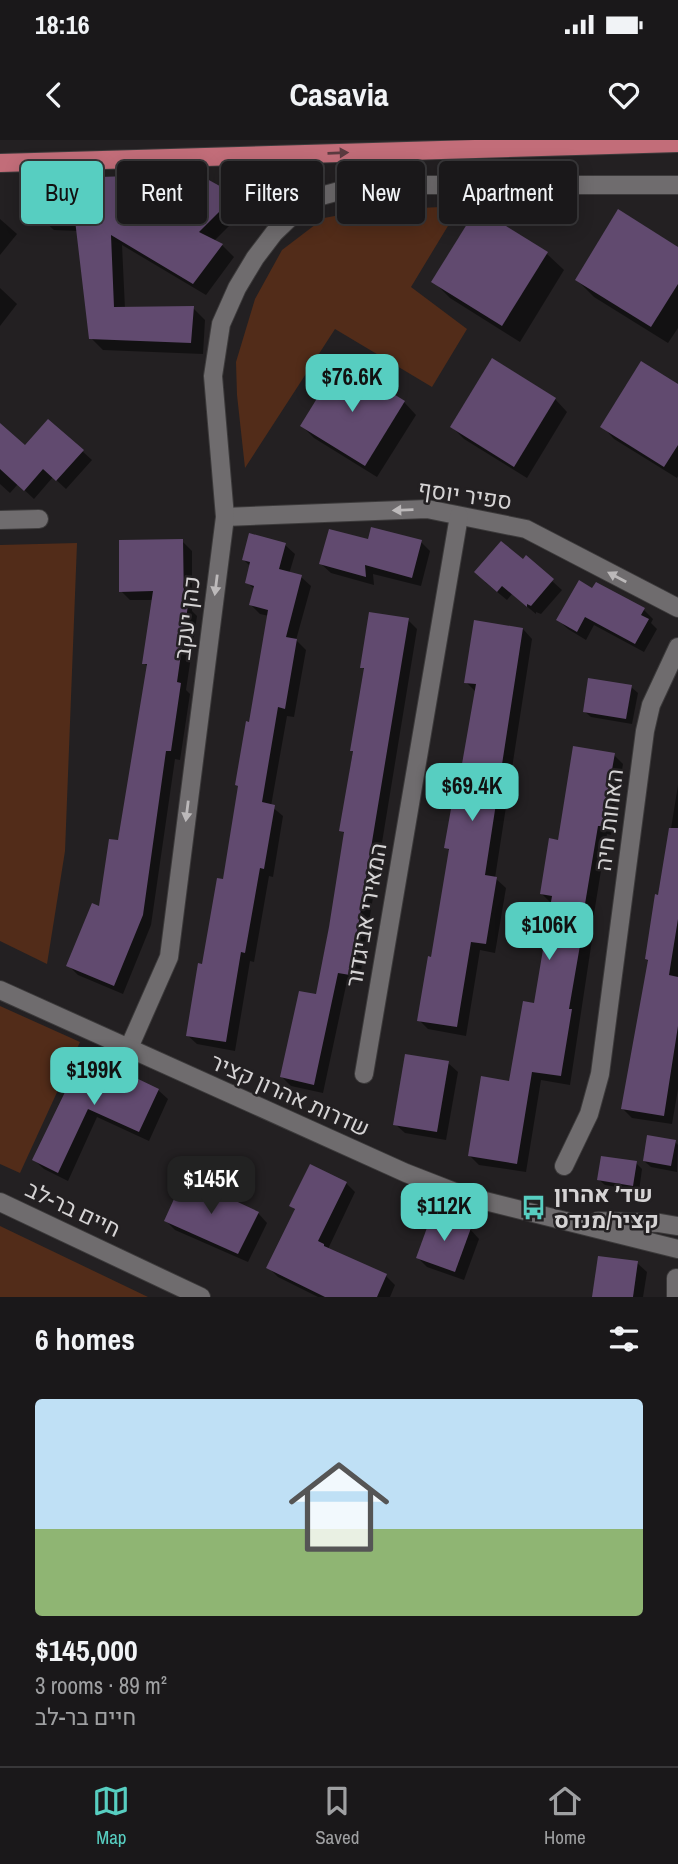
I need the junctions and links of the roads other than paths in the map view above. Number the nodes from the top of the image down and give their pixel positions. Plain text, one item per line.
1 (678, 143) edge
2 (0, 163) edge
3 (678, 185) edge
4 (459, 516) junction
5 (225, 517) junction
6 (39, 519) dead end
7 (0, 520) edge
8 (678, 608) edge
9 (678, 647) edge
10 (0, 990) edge
11 (128, 1050) junction
12 (364, 1074) dead end
13 (564, 1166) dead end
14 (0, 1202) edge
15 (570, 1220) junction
16 (678, 1226) edge
17 (678, 1249) edge
18 (676, 1279) dead end
19 (201, 1297) edge
20 (676, 1297) edge

2 -> 1 main road
3 - 5 street, כהן יעקב
4 -> 5 street, ספיר יוסף
8 -> 4 street, ספיר יוסף
4 - 12 street, המאירי אביגדור
5 -> 11 street, כהן יעקב
6 - 7 street
9 - 13 street, האחות חיה
10 - 11 street, שדרות אהרון קציר
11 - 15 street, שדרות אהרון קציר
14 - 19 street, חיים בר-לב
15 - 16 street, שדרות אהרון קציר
15 - 17 street, שדרות אהרון קציר
18 - 20 street

